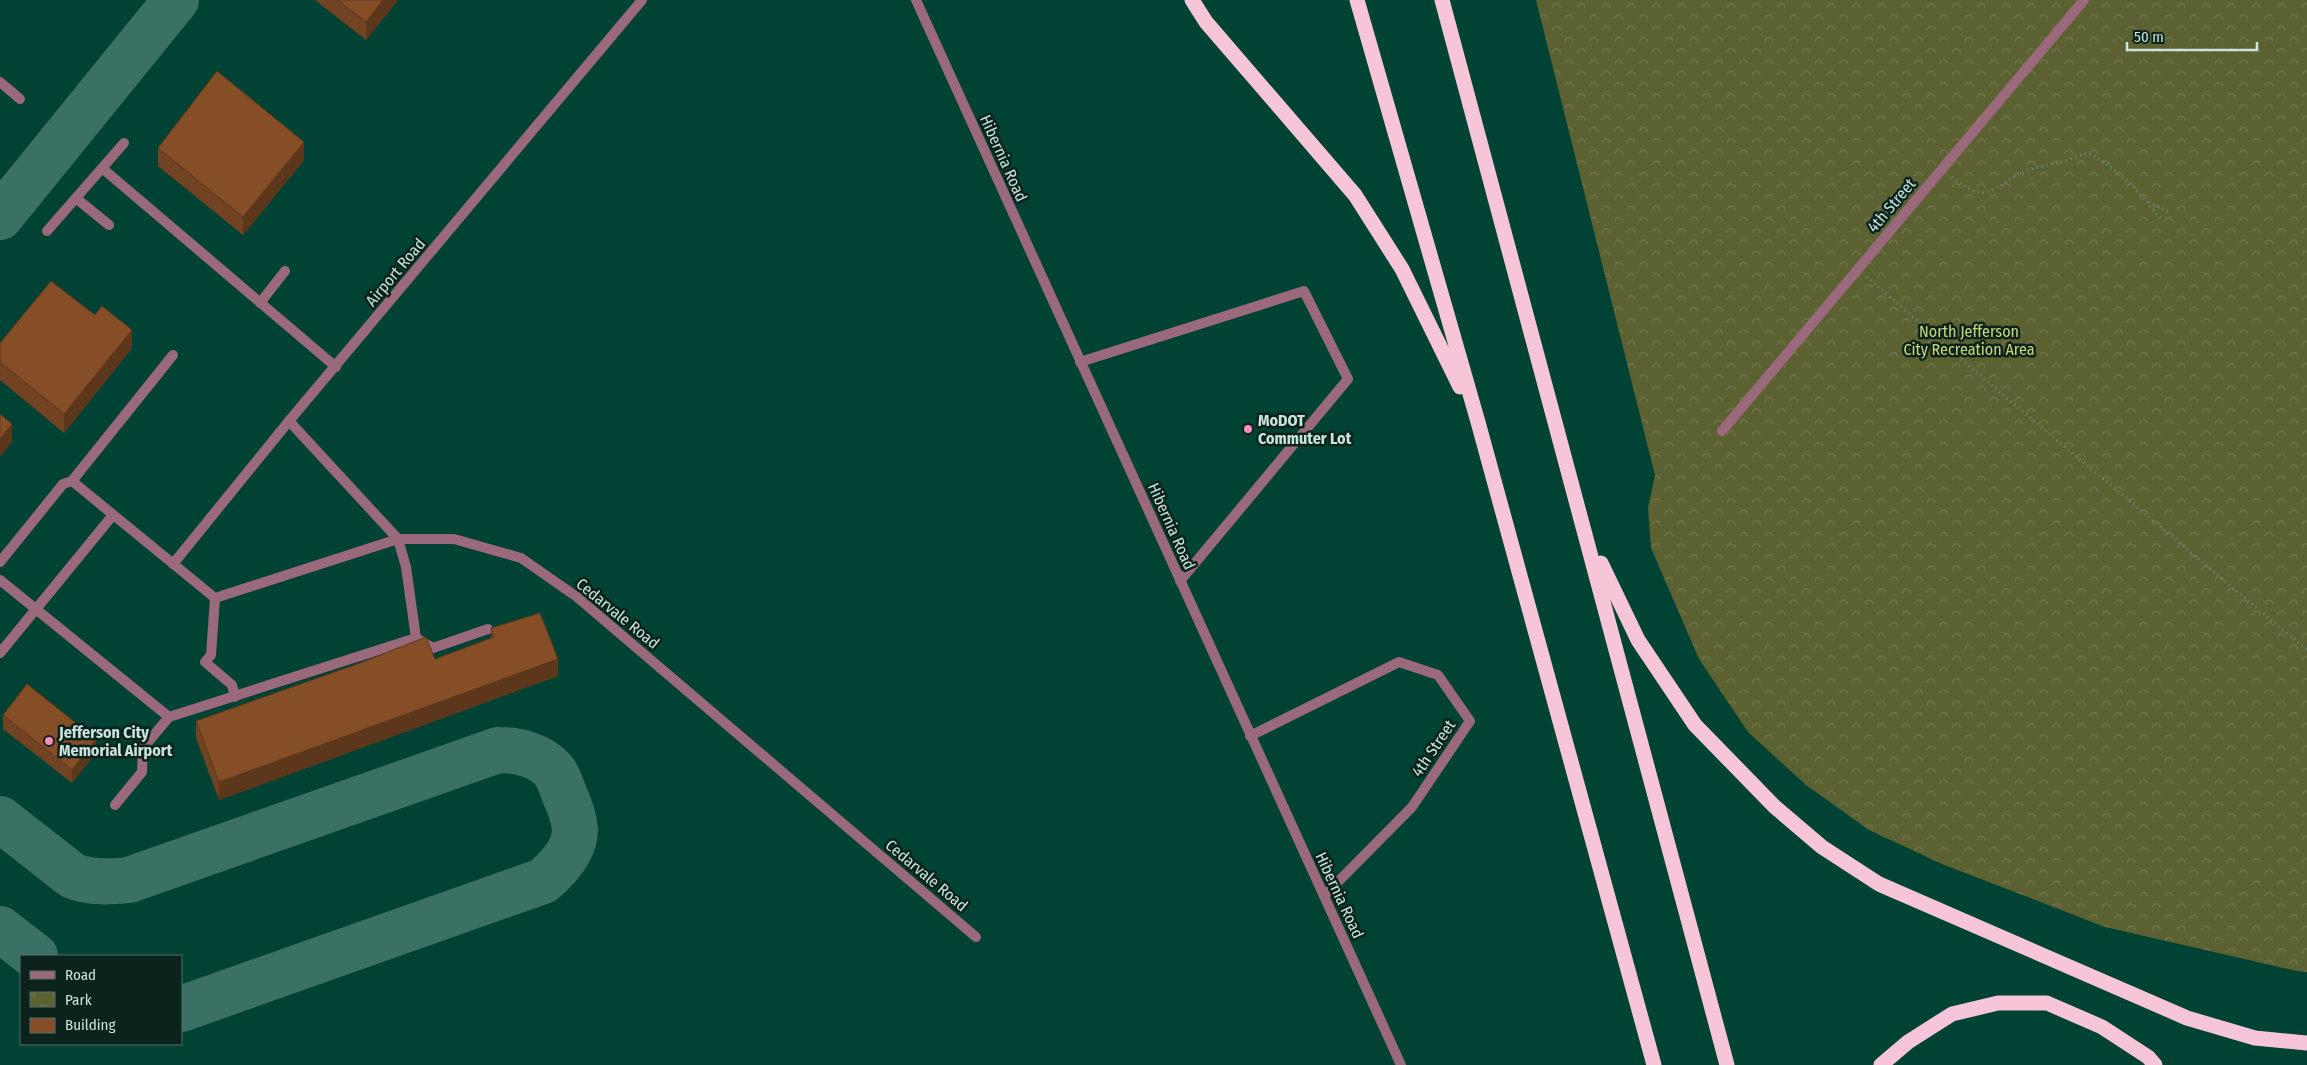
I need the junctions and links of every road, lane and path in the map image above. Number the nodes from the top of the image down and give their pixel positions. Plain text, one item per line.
1 (642, 0) edge
2 (916, 0) edge
3 (1192, 0) edge
4 (1357, 0) edge
5 (1442, 0) edge
6 (2084, 0) edge
7 (0, 82) edge
8 (20, 99) dead end
9 (124, 143) dead end
10 (102, 168) junction
11 (1942, 168) junction
12 (76, 199) junction
13 (2148, 202) junction
14 (2169, 212) dead end
15 (2162, 221) dead end
16 (109, 225) dead end
17 (47, 231) dead end
18 (1857, 269) junction
19 (285, 270) dead end
20 (260, 303) junction
21 (173, 355) dead end
22 (1080, 362) junction
23 (336, 367) junction
24 (289, 421) junction
25 (1478, 422) junction
26 (1722, 431) dead end
27 (72, 481) junction
28 (113, 515) junction
29 (1586, 533) junction
30 (398, 539) junction
31 (0, 562) edge
32 (173, 564) junction
33 (0, 580) edge
34 (1180, 581) junction
35 (215, 598) junction
36 (36, 609) junction
37 (488, 629) dead end
38 (416, 638) junction
39 (2307, 650) edge
40 (0, 653) edge
41 (235, 697) junction
42 (169, 717) junction
43 (1250, 736) junction
44 (115, 805) dead end
45 (1324, 896) junction
46 (976, 937) dead end
47 (2307, 1043) edge
48 (1401, 1065) edge
49 (1654, 1065) edge
50 (1728, 1065) edge
51 (1881, 1065) edge
52 (2155, 1065) edge

1 - 23 street, Airport Road
2 - 22 street, Hibernia Road
3 - 25 highway
4 - 25 highway
5 - 29 highway
6 - 11 street, 4th Street
7 - 8 street
9 - 10 street
10 - 12 street
10 - 20 street
11 - 13 path
11 - 18 street, 4th Street
12 - 16 street
12 - 17 street
13 - 14 path
13 - 15 path
18 - 26 street, 4th Street
18 - 39 path
19 - 20 street
20 - 23 street
21 - 27 street
22 - 34 street, Hibernia Road
22 - 34 street
23 - 24 street, Airport Road
24 - 30 street
24 - 32 street, Airport Road
25 - 49 highway
27 - 28 street
27 - 31 street
28 - 32 street
28 - 36 street
29 - 47 highway
29 - 50 highway
30 - 35 street, Cedarvale Road
30 - 38 street
30 - 46 street, Cedarvale Road
32 - 35 street
33 - 36 street
34 - 43 street, Hibernia Road
35 - 41 street
36 - 40 street
36 - 42 street
37 - 38 street
38 - 41 street
41 - 42 street
42 - 44 street
43 - 45 street, Hibernia Road
43 - 45 street, 4th Street
45 - 48 street, Hibernia Road
51 - 52 highway

